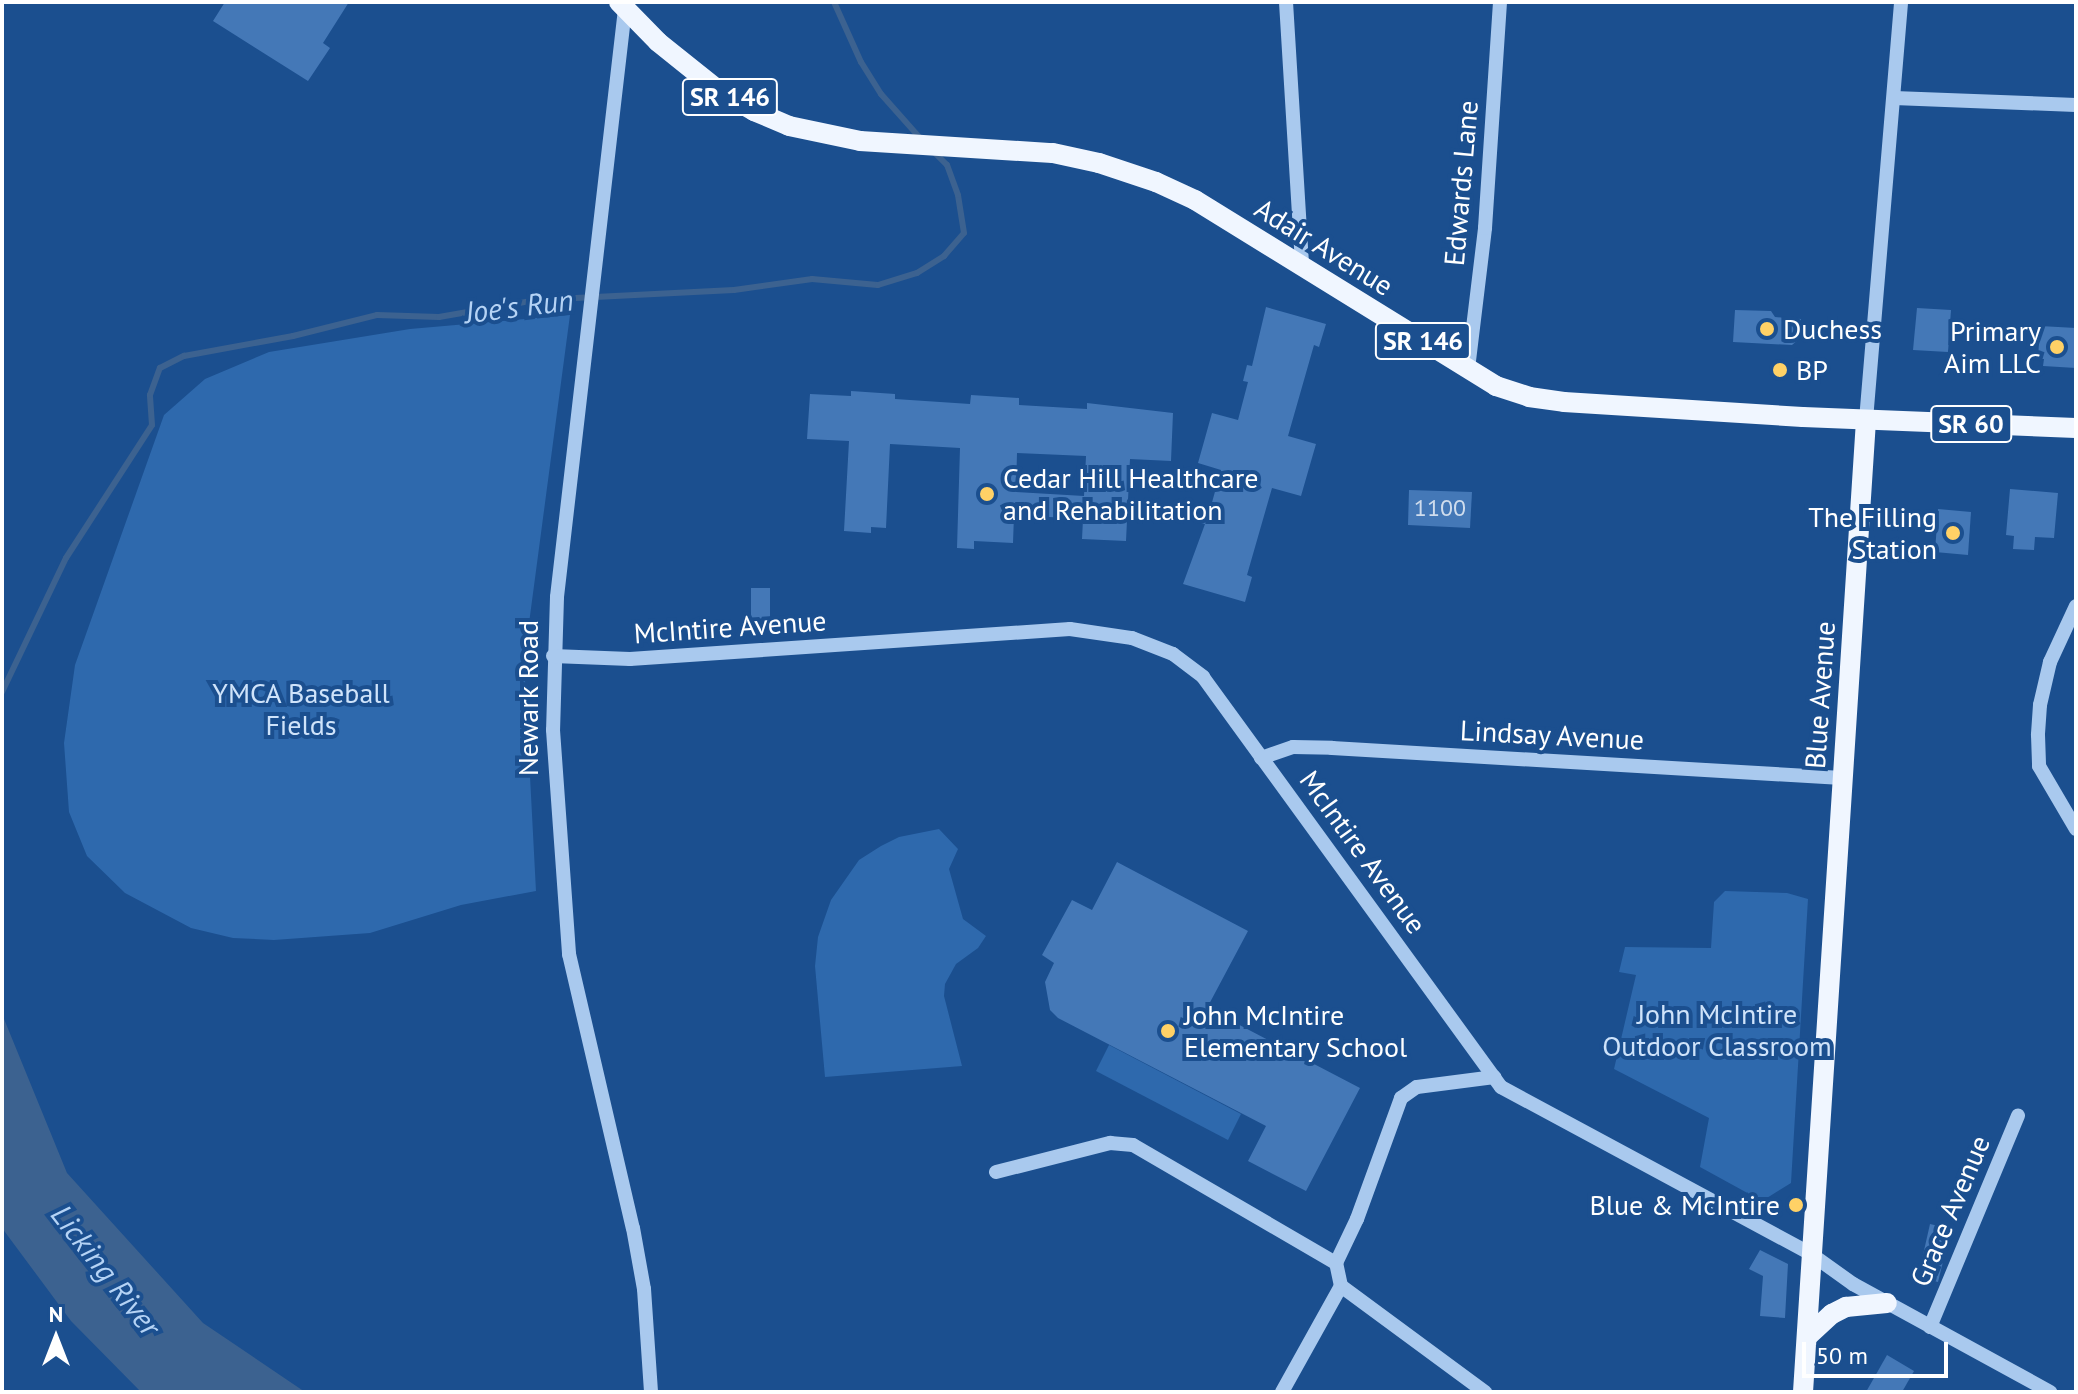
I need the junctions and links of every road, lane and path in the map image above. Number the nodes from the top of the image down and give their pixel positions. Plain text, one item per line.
1 (1286, 2) edge
2 (1500, 2) edge
3 (1901, 2) edge
4 (622, 6) edge
5 (1894, 98) junction
6 (2076, 105) edge
7 (1302, 266) junction
8 (1468, 369) junction
9 (1866, 420) junction
10 (2076, 428) edge
11 (2076, 606) edge
12 (553, 656) junction
13 (1261, 758) junction
14 (1842, 778) junction
15 (2076, 829) edge
16 (1494, 1077) junction
17 (2018, 1116) dead end
18 (996, 1172) dead end
19 (1811, 1254) junction
20 (1336, 1263) junction
21 (1341, 1286) junction
22 (1887, 1303) junction
23 (1930, 1327) junction
24 (1807, 1337) junction
25 (651, 1392) edge
26 (1282, 1392) edge
27 (1485, 1392) edge
28 (1803, 1392) edge
29 (2050, 1392) edge

1 - 7 street
2 - 8 street, Edwards Lane
3 - 5 street, Blue Avenue
4 - 7 main road, Adair Avenue / SR 146
4 - 12 street, Newark Road
5 - 6 street
5 - 9 street, Blue Avenue
7 - 8 main road, Adair Avenue / SR 146
8 - 9 main road, Adair Avenue / SR 146
9 - 10 main road, Adair Avenue / SR 60
9 - 14 main road, Blue Avenue
11 - 15 street
12 - 13 street, McIntire Avenue
12 - 25 street, Newark Road
13 - 14 street, Lindsay Avenue
13 - 16 street, McIntire Avenue
14 - 19 main road, Blue Avenue
16 - 19 street, McIntire Avenue
16 - 20 street
17 - 23 street, Grace Avenue
18 - 20 street
19 - 22 street, McIntire Avenue
19 - 24 main road, Blue Avenue
20 - 21 street
21 - 26 street
21 - 27 street
22 - 23 street, McIntire Avenue
22 - 24 main road
23 - 29 street, McIntire Avenue
24 - 28 main road, Blue Avenue

